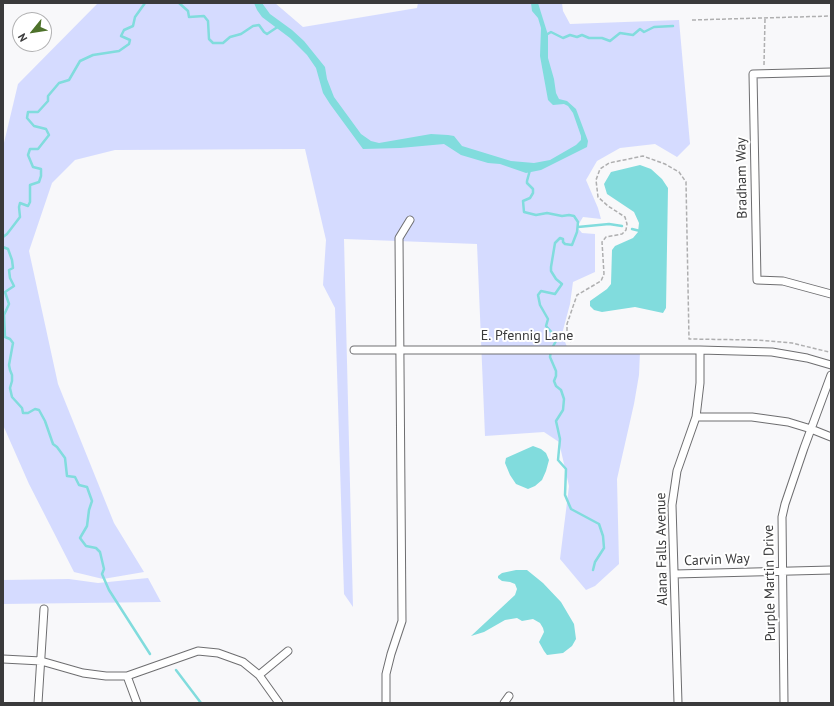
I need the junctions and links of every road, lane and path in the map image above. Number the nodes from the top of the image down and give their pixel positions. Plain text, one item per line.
1 (831, 16) edge
2 (765, 18) junction
3 (692, 20) dead end
4 (764, 65) dead end
5 (831, 72) edge
6 (410, 220) dead end
7 (831, 294) edge
8 (572, 343) dead end
9 (401, 349) junction
10 (354, 350) dead end
11 (700, 350) junction
12 (831, 351) edge
13 (831, 365) edge
14 (831, 375) edge
15 (696, 417) junction
16 (811, 429) junction
17 (831, 437) edge
18 (831, 570) edge
19 (782, 571) junction
20 (675, 574) junction
21 (44, 609) dead end
22 (288, 651) dead end
23 (3, 659) edge
24 (41, 661) junction
25 (258, 675) junction
26 (127, 676) junction
27 (509, 696) dead end
28 (38, 703) edge
29 (137, 703) edge
30 (279, 703) edge
31 (386, 703) edge
32 (504, 703) edge
33 (678, 703) edge
34 (784, 703) edge

1 - 2 path
2 - 3 path
2 - 4 path
5 - 7 street, Bradham Way
6 - 9 street
8 - 12 path
9 - 10 street, E. Pfennig Lane
9 - 11 street, E. Pfennig Lane
9 - 31 street
11 - 13 street, E. Pfennig Lane
11 - 15 street, Alana Falls Avenue
14 - 16 street, Purple Martin Drive
15 - 16 street
15 - 20 street, Alana Falls Avenue
16 - 17 street
16 - 19 street, Purple Martin Drive
18 - 19 street, Carvin Way
19 - 20 street, Carvin Way
19 - 34 street, Purple Martin Drive
20 - 33 street, Alana Falls Avenue
21 - 24 street
22 - 25 street
23 - 24 street
24 - 26 street
24 - 28 street
25 - 26 street
25 - 30 street
26 - 29 street
27 - 32 street

